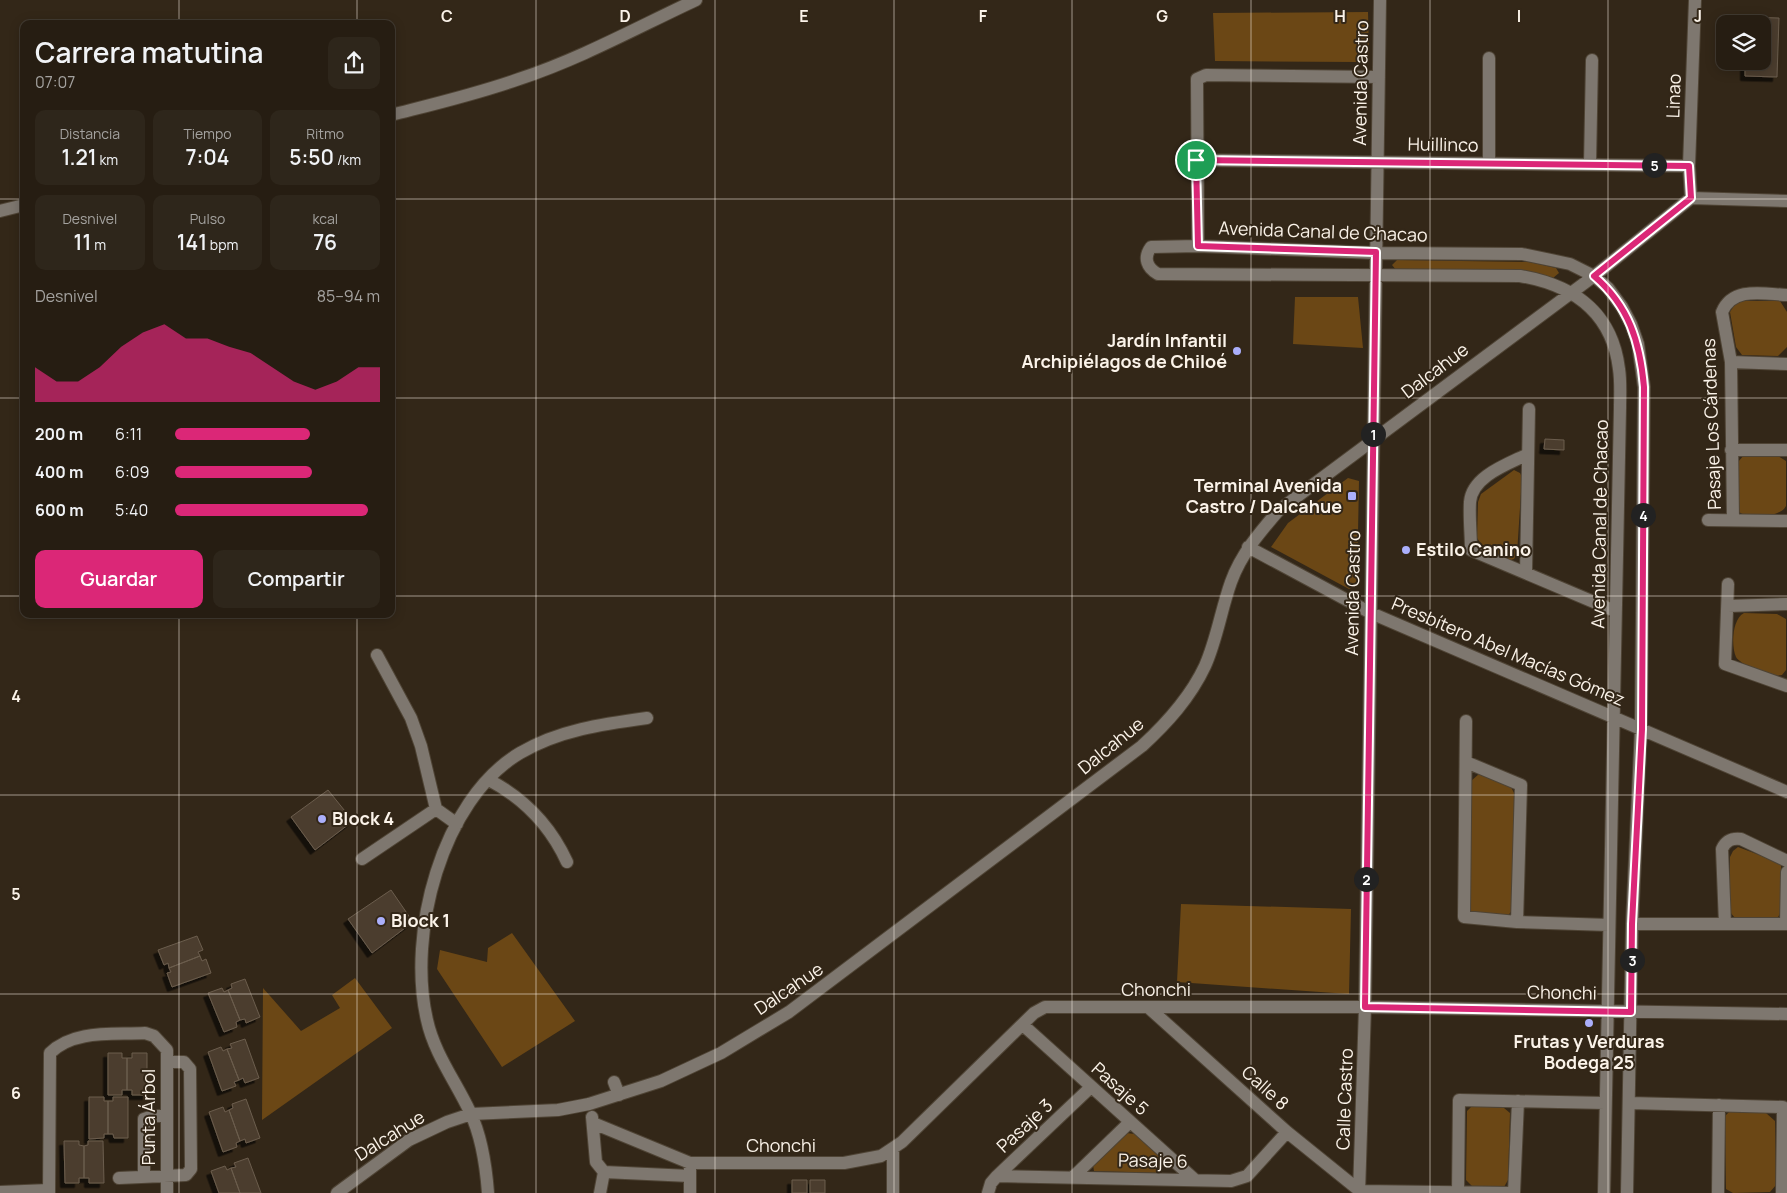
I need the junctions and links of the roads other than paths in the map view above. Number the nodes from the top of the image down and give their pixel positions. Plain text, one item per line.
1 (696, 0) edge
2 (1380, 0) edge
3 (1695, 0) edge
4 (1489, 58) dead end
5 (1592, 60) dead end
6 (1379, 77) junction
7 (395, 114) edge
8 (1196, 160) junction
9 (1377, 162) junction
10 (1489, 163) junction
11 (1590, 164) junction
12 (1689, 166) junction
13 (1690, 196) junction
14 (1787, 201) edge
15 (20, 206) edge
16 (0, 211) edge
17 (1198, 246) junction
18 (1376, 252) junction
19 (1376, 274) junction
20 (1594, 276) junction
21 (1571, 291) junction
22 (1787, 295) edge
23 (1731, 362) junction
24 (1787, 364) edge
25 (1529, 409) dead end
26 (1373, 440) junction
27 (1732, 450) junction
28 (1787, 450) edge
29 (1528, 454) junction
30 (1708, 520) dead end
31 (1733, 520) junction
32 (1787, 521) edge
33 (1248, 547) junction
34 (1526, 573) junction
35 (1728, 584) dead end
36 (1787, 604) edge
37 (1728, 606) junction
38 (1615, 611) junction
39 (1370, 613) junction
40 (377, 655) dead end
41 (1787, 686) edge
42 (1614, 716) junction
43 (647, 718) dead end
44 (1466, 721) dead end
45 (1642, 729) junction
46 (1466, 762) junction
47 (489, 780) junction
48 (1787, 792) edge
49 (436, 809) junction
50 (457, 824) junction
51 (362, 859) dead end
52 (1787, 861) edge
53 (567, 862) dead end
54 (1787, 872) edge
55 (1518, 922) junction
56 (1632, 924) junction
57 (1725, 924) junction
58 (1786, 924) edge
59 (1609, 926) junction
60 (1365, 1007) junction
61 (1149, 1008) junction
62 (1608, 1012) junction
63 (1631, 1012) junction
64 (1787, 1014) edge
65 (1023, 1025) junction
66 (167, 1062) junction
67 (614, 1082) dead end
68 (1092, 1087) junction
69 (619, 1095) junction
70 (1518, 1101) junction
71 (1606, 1103) junction
72 (1630, 1103) junction
73 (589, 1104) junction
74 (1719, 1105) junction
75 (471, 1114) junction
76 (167, 1116) junction
77 (1130, 1122) junction
78 (593, 1123) junction
79 (1287, 1132) junction
80 (893, 1150) junction
81 (690, 1169) junction
82 (604, 1172) junction
83 (997, 1176) junction
84 (144, 1177) junction
85 (167, 1177) junction
86 (119, 1178) dead end
87 (1072, 1178) junction
88 (1194, 1179) junction
89 (0, 1192) edge
90 (23, 1192) edge
91 (49, 1192) edge
92 (1360, 1192) edge
93 (1458, 1192) edge
94 (167, 1193) edge
95 (337, 1193) edge
96 (488, 1193) edge
97 (600, 1193) edge
98 (690, 1193) edge
99 (893, 1193) edge
100 (988, 1193) edge
101 (1604, 1193) edge
102 (1627, 1193) edge
103 (1718, 1193) edge
104 (1782, 1193) edge

1 - 7 street
2 - 6 street, Avenida Castro
3 - 12 street, Linao
4 - 10 street
5 - 11 street
6 - 8 street
6 - 9 street, Avenida Castro
8 - 9 street, Huillinco
8 - 17 street
9 - 10 street, Huillinco
9 - 18 street, Avenida Castro
10 - 11 street, Huillinco
11 - 12 street, Huillinco
12 - 13 street, Linao
13 - 14 street
13 - 20 street, Dalcahue
15 - 16 street
17 - 18 street, Avenida Canal de Chacao
17 - 19 street, Avenida Canal de Chacao
18 - 19 street, Avenida Castro
18 - 20 street, Avenida Canal de Chacao
19 - 21 street, Avenida Canal de Chacao
19 - 26 street, Avenida Castro
20 - 21 street, Dalcahue
20 - 45 street, Avenida Canal de Chacao
21 - 26 street, Dalcahue
21 - 38 street, Avenida Canal de Chacao
22 - 23 street, Pasaje Los Cárdenas
23 - 24 street
23 - 27 street, Pasaje Los Cárdenas
25 - 29 street
26 - 33 street, Dalcahue
26 - 39 street, Avenida Castro
27 - 28 street
27 - 31 street, Pasaje Los Cárdenas
29 - 34 street
29 - 34 street
30 - 31 street
31 - 32 street
33 - 39 street, Presbítero Abel Macías Gómez
33 - 69 street, Dalcahue
34 - 38 street
35 - 37 street
36 - 37 street
37 - 41 street
38 - 42 street, Avenida Canal de Chacao
39 - 42 street, Presbítero Abel Macías Gómez
39 - 60 street, Avenida Castro
40 - 49 street
42 - 45 street, Presbítero Abel Macías Gómez
42 - 59 street, Avenida Canal de Chacao
43 - 47 street
44 - 46 street
45 - 48 street, Presbítero Abel Macías Gómez
45 - 56 street, Avenida Canal de Chacao
46 - 55 street
46 - 55 street
47 - 50 street
47 - 53 street
49 - 50 street
49 - 51 street
50 - 75 street
52 - 57 street
54 - 58 street
55 - 59 street
56 - 57 street
56 - 63 street, Avenida Canal de Chacao
57 - 58 street
59 - 62 street, Avenida Canal de Chacao
60 - 61 street, Chonchi
60 - 62 street, Chonchi
60 - 92 street, Calle Castro
61 - 65 street, Chonchi
61 - 79 street, Calle 8
62 - 63 street, Chonchi
62 - 71 street, Avenida Canal de Chacao
63 - 64 street, Chonchi
63 - 72 street, Avenida Canal de Chacao
65 - 68 street, Pasaje 5
65 - 80 street, Chonchi
66 - 76 street, Punta Árbol
66 - 85 street
66 - 91 street, Punta Árbol
67 - 69 street
68 - 77 street, Pasaje 5
68 - 83 street, Pasaje 3
69 - 73 street, Dalcahue
70 - 71 street
70 - 93 street
70 - 93 street
71 - 101 street, Avenida Canal de Chacao
72 - 74 street
72 - 102 street, Avenida Canal de Chacao
73 - 75 street, Dalcahue
73 - 78 street
74 - 103 street
74 - 104 street
75 - 95 street, Dalcahue
75 - 96 street
76 - 84 street
76 - 85 street, Punta Árbol
77 - 87 street
77 - 88 street, Pasaje 5
78 - 81 street, Chonchi
78 - 82 street
79 - 88 street, Pasaje 6
79 - 92 street, Calle 8
80 - 81 street, Chonchi
80 - 99 street
81 - 82 street
81 - 98 street
82 - 97 street
83 - 87 street, Pasaje 6
83 - 100 street, Pasaje 3
84 - 85 street
84 - 86 street
85 - 94 street, Punta Árbol
87 - 88 street, Pasaje 6
89 - 90 street
90 - 91 street
92 - 93 street

